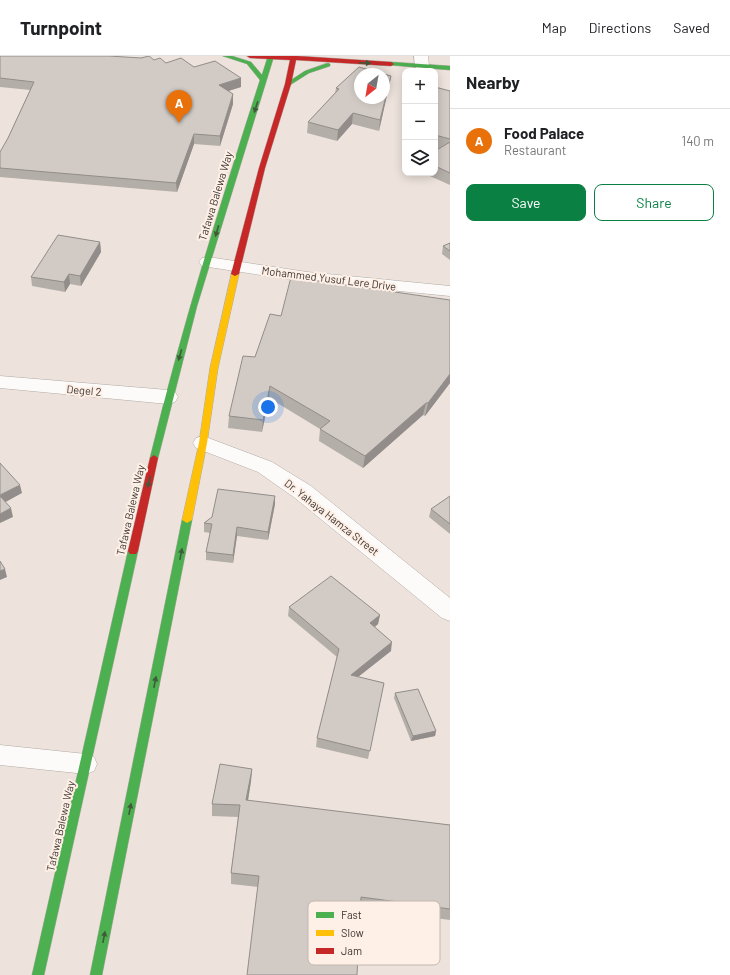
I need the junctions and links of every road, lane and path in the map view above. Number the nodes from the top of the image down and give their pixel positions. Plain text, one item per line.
1 (226, 56) edge
2 (250, 56) edge
3 (271, 57) edge
4 (293, 58) edge
5 (421, 61) edge
6 (345, 62) junction
7 (450, 68) edge
8 (264, 81) junction
9 (288, 84) junction
10 (208, 262) junction
11 (237, 266) junction
12 (450, 291) edge
13 (0, 382) edge
14 (168, 397) junction
15 (203, 443) junction
16 (450, 611) edge
17 (0, 755) edge
18 (86, 764) junction
19 (38, 975) edge
20 (96, 975) edge

1 - 8 main road
2 - 3 main road
3 - 4 main road
3 - 8 main road, Tafawa Balewa Way
4 - 6 main road
4 - 9 main road
6 -> 5 main road
5 - 7 main road
6 - 9 main road
8 -> 10 main road, Tafawa Balewa Way
9 - 11 main road
10 - 11 street, Mohammed Yusuf Lere Drive
10 -> 14 main road, Tafawa Balewa Way
11 - 12 street, Mohammed Yusuf Lere Drive
11 - 15 main road
13 - 14 street, Degel 2
14 -> 18 main road, Tafawa Balewa Way
15 - 16 street, Dr. Yahaya Hamza Street
20 -> 15 main road
17 - 18 lane
18 - 19 main road, Tafawa Balewa Way

